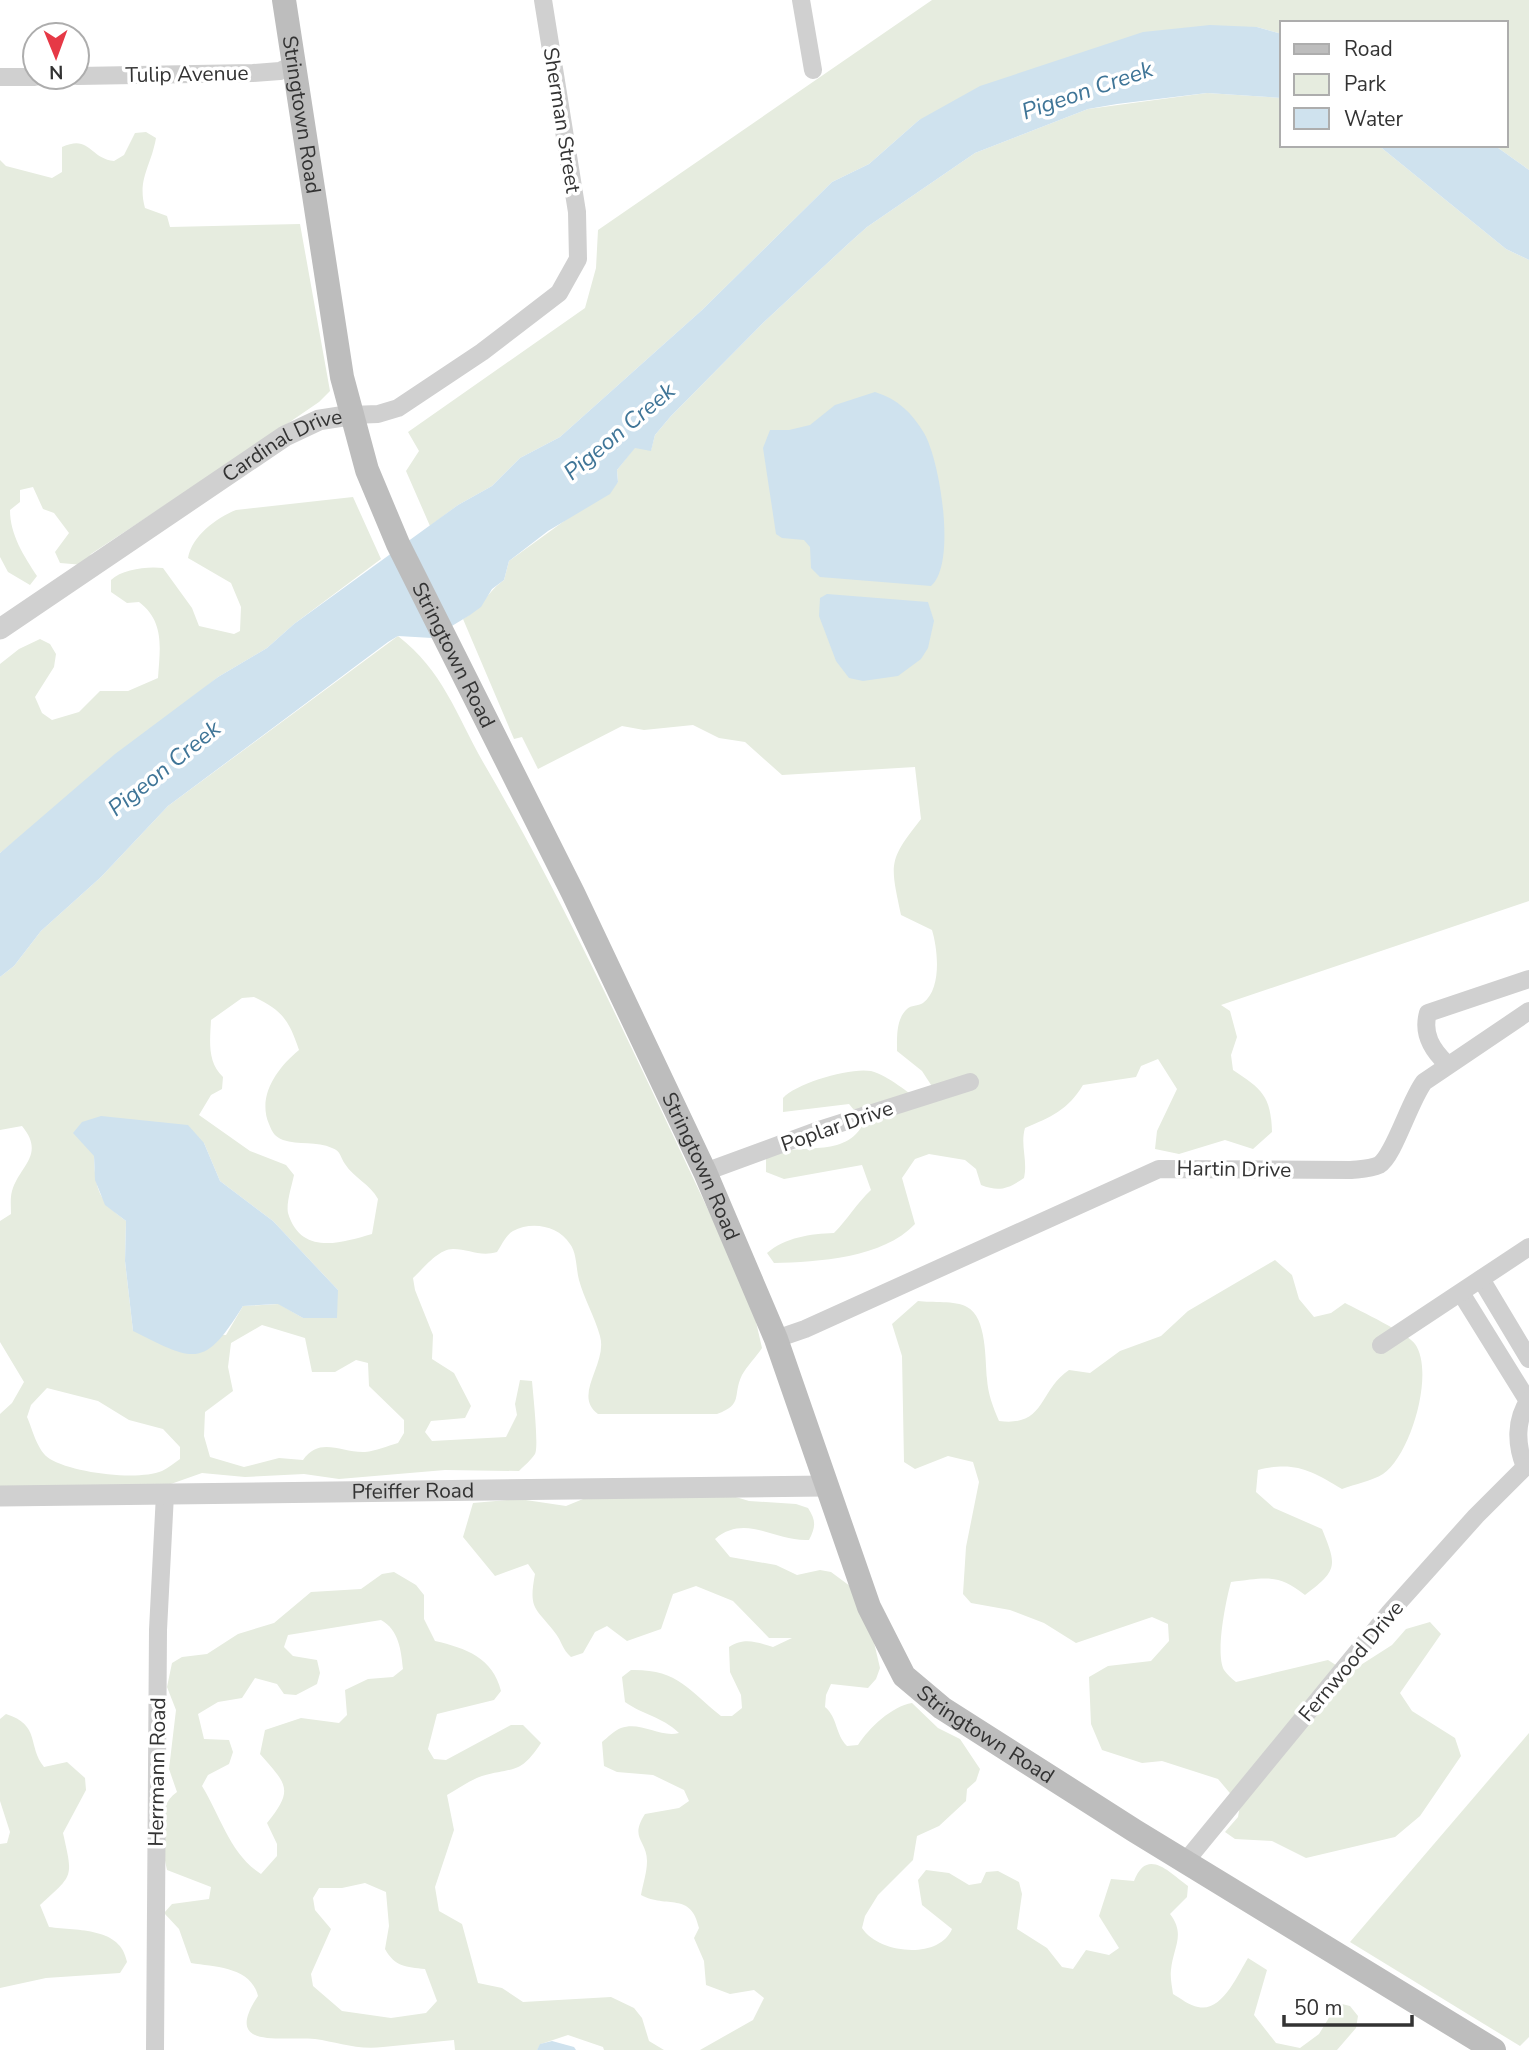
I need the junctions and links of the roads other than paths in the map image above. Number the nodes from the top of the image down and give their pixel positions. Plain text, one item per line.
1 (284, 0) edge
2 (543, 0) edge
3 (802, 0) edge
4 (294, 64) junction
5 (813, 70) dead end
6 (21, 76) edge
7 (91, 76) edge
8 (0, 77) edge
9 (579, 239) joint
10 (351, 415) junction
11 (0, 629) edge
12 (1529, 979) edge
13 (1529, 1011) edge
14 (1447, 1064) junction
15 (970, 1082) dead end
16 (705, 1172) junction
17 (1529, 1247) edge
18 (1481, 1279) junction
19 (1461, 1293) junction
20 (776, 1339) junction
21 (1381, 1345) dead end
22 (1529, 1359) edge
23 (1528, 1400) edge
24 (1527, 1467) edge
25 (826, 1486) junction
26 (165, 1494) junction
27 (0, 1496) edge
28 (1185, 1862) junction
29 (155, 2050) edge
30 (1494, 2050) edge

1 - 4 main road, Stringtown Road
2 - 9 street, Sherman Street
3 - 5 street
4 - 7 street, Tulip Avenue
4 - 10 main road, Stringtown Road
6 - 8 street
9 - 10 street, Cardinal Drive
10 - 11 street, Cardinal Drive
10 - 16 main road, Stringtown Road
12 - 14 street
13 - 14 street, Hartin Drive
14 - 20 street, Hartin Drive
15 - 16 street, Poplar Drive
16 - 20 main road, Stringtown Road
17 - 18 street
18 - 19 street
18 - 22 street
19 - 21 street
19 - 23 street, Fernwood Drive
20 - 25 main road, Stringtown Road
23 - 24 street, Fernwood Drive
24 - 28 street, Fernwood Drive
25 - 26 street, Pfeiffer Road
25 - 28 main road, Stringtown Road
26 - 27 street, Pfeiffer Road
26 - 29 street, Herrmann Road
28 - 30 main road, Stringtown Road

